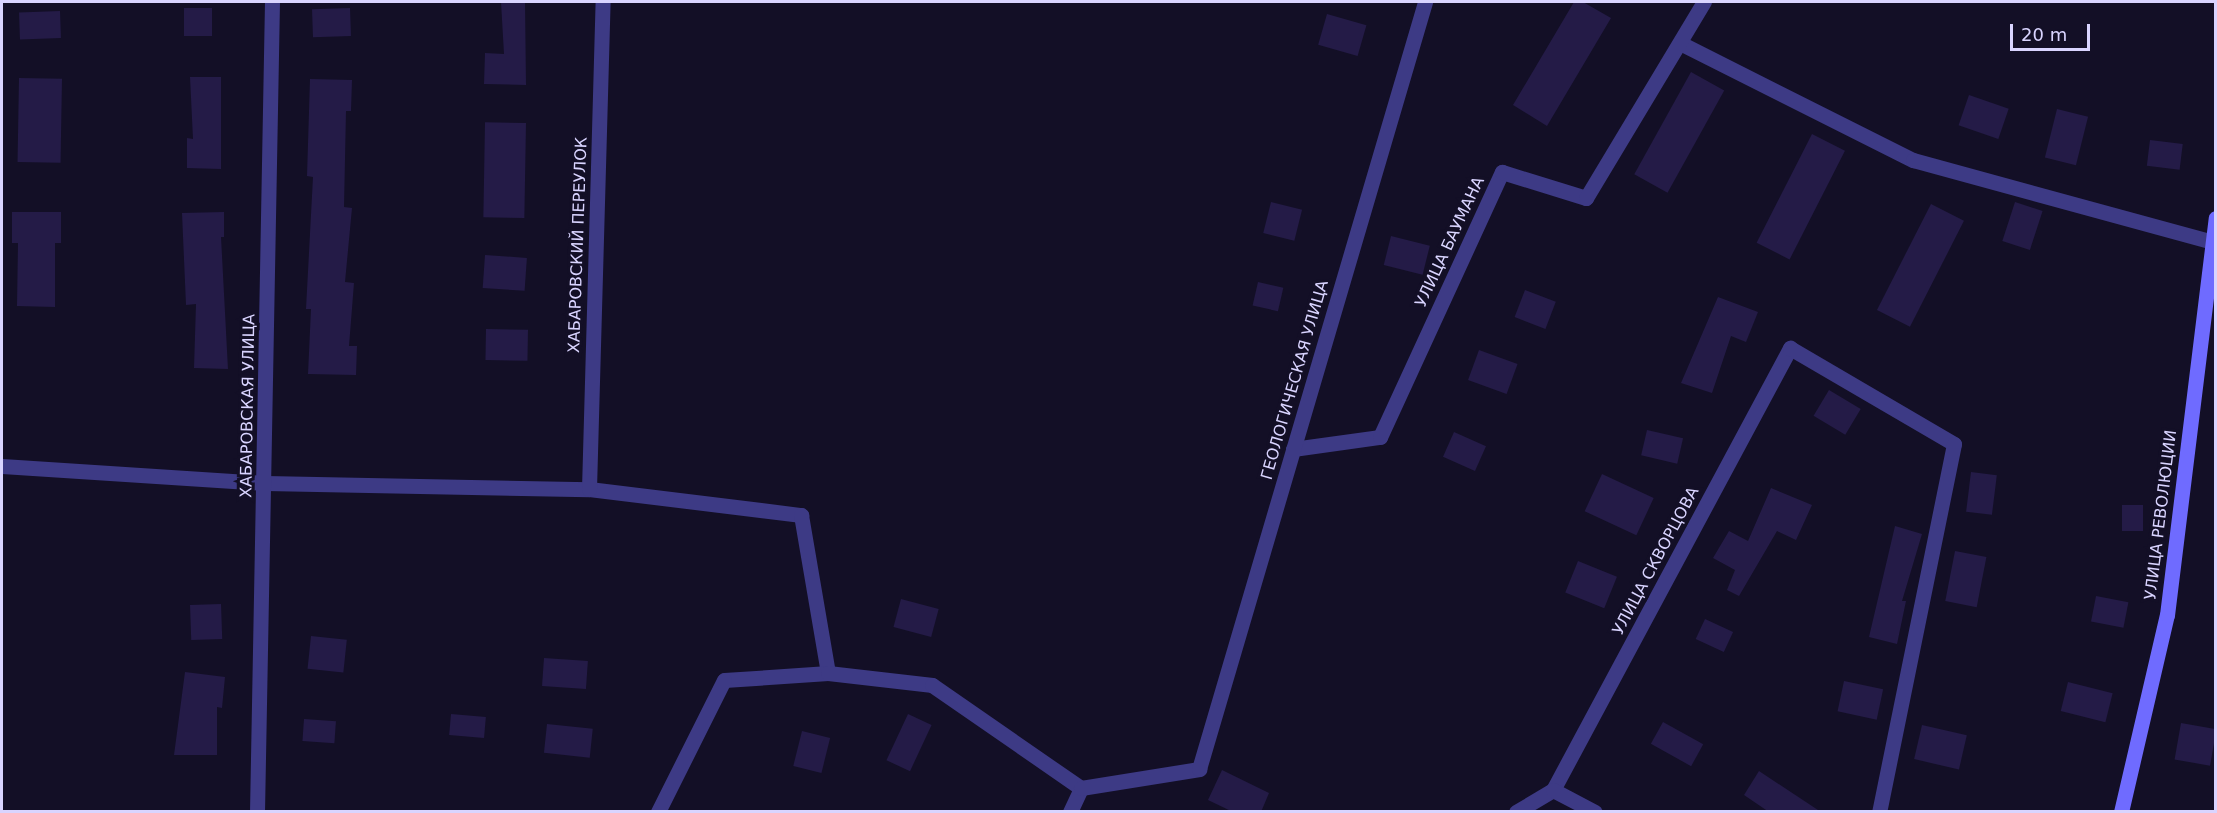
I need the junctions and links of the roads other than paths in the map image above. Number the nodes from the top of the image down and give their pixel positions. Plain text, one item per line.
1 (272, 2) edge
2 (603, 2) edge
3 (1425, 2) edge
4 (1704, 2) edge
5 (1680, 43) junction
6 (2216, 218) edge
7 (2213, 242) junction
8 (1293, 449) junction
9 (2, 466) edge
10 (265, 483) junction
11 (589, 489) junction
12 (828, 673) junction
13 (1081, 788) junction
14 (1553, 790) junction
15 (257, 812) edge
16 (658, 812) edge
17 (1070, 812) edge
18 (1516, 812) edge
19 (1595, 812) edge
20 (1879, 812) edge
21 (2121, 812) edge

1 - 10 street, ХАБАРОВСКАЯ УЛИЦА
2 - 11 street, ХАБАРОВСКИЙ ПЕРЕУЛОК
3 - 8 street, ГЕОЛОГИЧЕСКАЯ УЛИЦА
4 - 5 street, УЛИЦА БАУМАНА
5 - 7 street
5 - 8 street, УЛИЦА БАУМАНА
6 - 7 street, УЛИЦА РЕВОЛЮЦИИ
7 - 21 street, УЛИЦА РЕВОЛЮЦИИ
8 - 13 street, ГЕОЛОГИЧЕСКАЯ УЛИЦА
9 - 10 street
10 - 11 street
10 - 15 street, ХАБАРОВСКАЯ УЛИЦА
11 - 12 street
12 - 13 street
12 - 16 street
13 - 17 street
14 - 18 street
14 - 19 street
14 - 20 street, УЛИЦА СКВОРЦОВА

